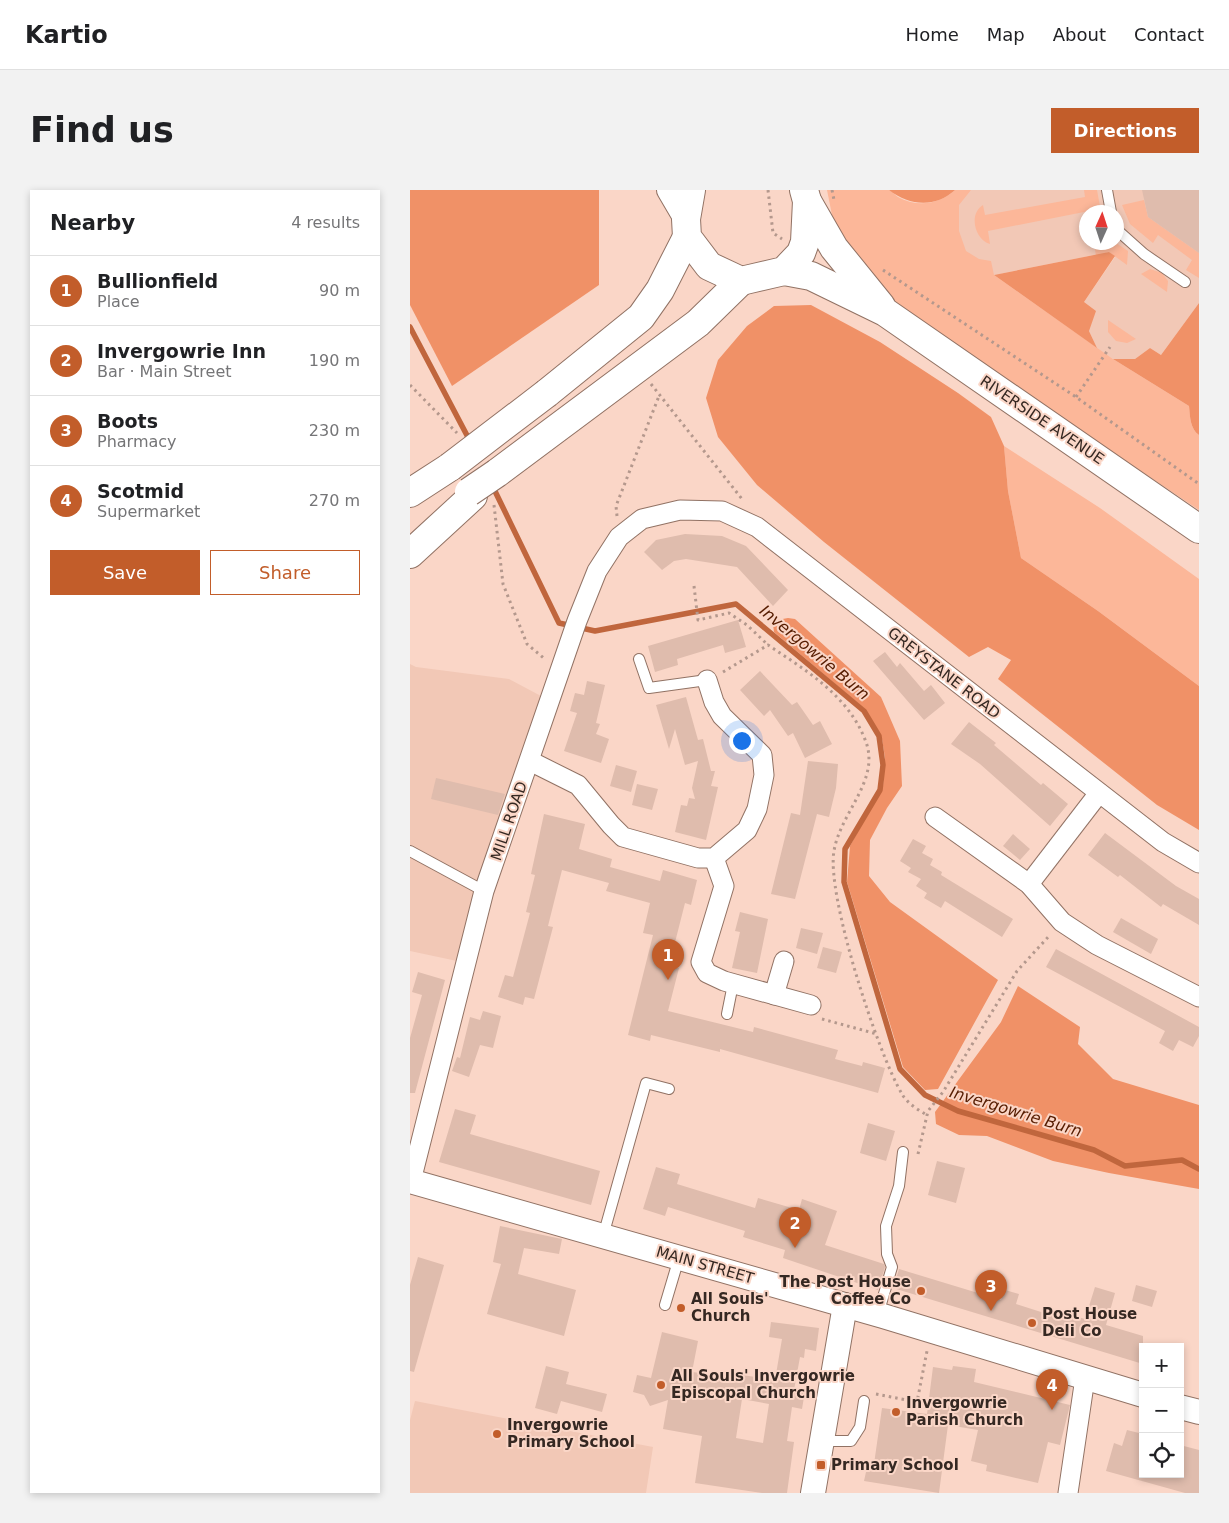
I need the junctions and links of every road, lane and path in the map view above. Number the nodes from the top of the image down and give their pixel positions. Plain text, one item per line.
1 (669, 190) edge
2 (691, 190) edge
3 (832, 190) edge
4 (1106, 190) edge
5 (805, 196) edge
6 (1109, 205) edge
7 (837, 208) dead end
8 (687, 228) junction
9 (1124, 236) edge
10 (877, 266) dead end
11 (784, 271) junction
12 (741, 281) junction
13 (1185, 282) dead end
14 (885, 312) junction
15 (1110, 347) dead end
16 (648, 379) dead end
17 (410, 385) edge
18 (660, 395) junction
19 (1076, 397) junction
20 (461, 438) dead end
21 (1199, 484) edge
22 (410, 493) edge
23 (478, 497) junction
24 (680, 510) joint
25 (757, 527) junction
26 (1199, 529) edge
27 (410, 534) edge
28 (619, 537) junction
29 (410, 554) edge
30 (694, 586) dead end
31 (768, 645) junction
32 (639, 660) dead end
33 (560, 671) junction
34 (706, 680) junction
35 (530, 761) junction
36 (1099, 793) junction
37 (935, 817) dead end
38 (410, 851) edge
39 (714, 858) junction
40 (1199, 862) edge
41 (1029, 884) junction
42 (484, 891) junction
43 (1062, 922) junction
44 (784, 961) dead end
45 (733, 984) junction
46 (774, 995) junction
47 (1199, 997) edge
48 (811, 1005) joint
49 (727, 1014) dead end
50 (877, 1034) junction
51 (669, 1090) dead end
52 (928, 1111) dead end
53 (927, 1115) dead end
54 (903, 1152) dead end
55 (410, 1181) edge
56 (603, 1236) junction
57 (679, 1258) junction
58 (665, 1304) dead end
59 (845, 1305) junction
60 (878, 1314) junction
61 (931, 1331) junction
62 (1085, 1378) junction
63 (1139, 1394) edge
64 (864, 1401) joint
65 (1184, 1408) edge
66 (1199, 1412) edge
67 (822, 1441) junction
68 (813, 1493) edge
69 (1068, 1493) edge

1 - 8 street
2 - 8 main road
3 - 7 path
4 - 6 lane
5 - 11 main road
5 - 14 main road, RIVERSIDE AVENUE
8 - 12 main road
8 - 22 main road, bridge
9 - 13 lane
10 - 19 path
11 - 12 main road
11 - 14 main road, RIVERSIDE AVENUE
12 - 23 main road, bridge
14 - 26 main road, RIVERSIDE AVENUE
15 - 19 path
16 - 18 path
17 - 20 path
18 - 25 path
18 - 28 path
19 - 21 path
23 - 27 main road
23 - 29 main road
23 - 33 path
24 - 25 street, GREYSTANE ROAD
24 - 28 street, MILL ROAD
25 - 36 street, GREYSTANE ROAD
28 - 33 street, MILL ROAD
30 - 31 path
31 - 34 path
31 - 50 path
32 - 34 lane
33 - 35 street, MILL ROAD
34 - 39 street
35 - 39 street
35 - 42 street, MILL ROAD
36 - 40 street, GREYSTANE ROAD
36 - 41 street
37 - 41 street
38 - 42 lane
39 - 45 street
41 - 43 street
42 - 55 street, MILL ROAD
43 - 47 street
43 - 52 path
44 - 46 street
45 - 46 street
45 - 49 lane
46 - 48 street
48 - 50 path
50 - 53 path
51 - 56 lane
54 - 60 lane
55 - 56 street, MAIN STREET
56 - 57 street, MAIN STREET
57 - 58 lane
57 - 59 street, MAIN STREET
59 - 60 street, MAIN STREET
59 - 67 street
60 - 61 street, MAIN STREET
61 - 62 street, MAIN STREET
61 - 64 path
62 - 63 street, MAIN STREET
62 - 69 street
64 - 67 lane
65 - 66 street
67 - 68 street

